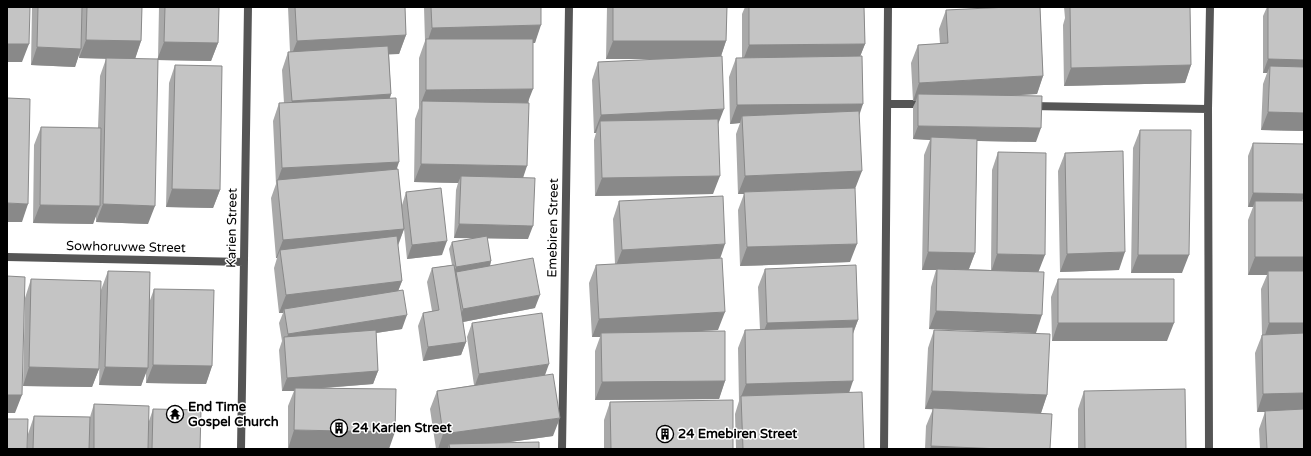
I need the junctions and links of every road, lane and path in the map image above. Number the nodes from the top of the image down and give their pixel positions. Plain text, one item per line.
1 (248, 7) edge
2 (569, 7) edge
3 (888, 7) edge
4 (1210, 7) edge
5 (888, 104) junction
6 (935, 104) edge
7 (1021, 106) edge
8 (1208, 109) junction
9 (7, 257) edge
10 (244, 262) junction
11 (241, 449) edge
12 (562, 449) edge
13 (884, 449) edge
14 (1209, 449) edge

1 - 10 street, Karien Street
2 - 12 street, Emebiren Street
3 - 5 street
4 - 8 street
5 - 6 street
5 - 13 street
7 - 8 street
8 - 14 street
9 - 10 street, Sowhoruvwe Street
10 - 11 street, Karien Street

